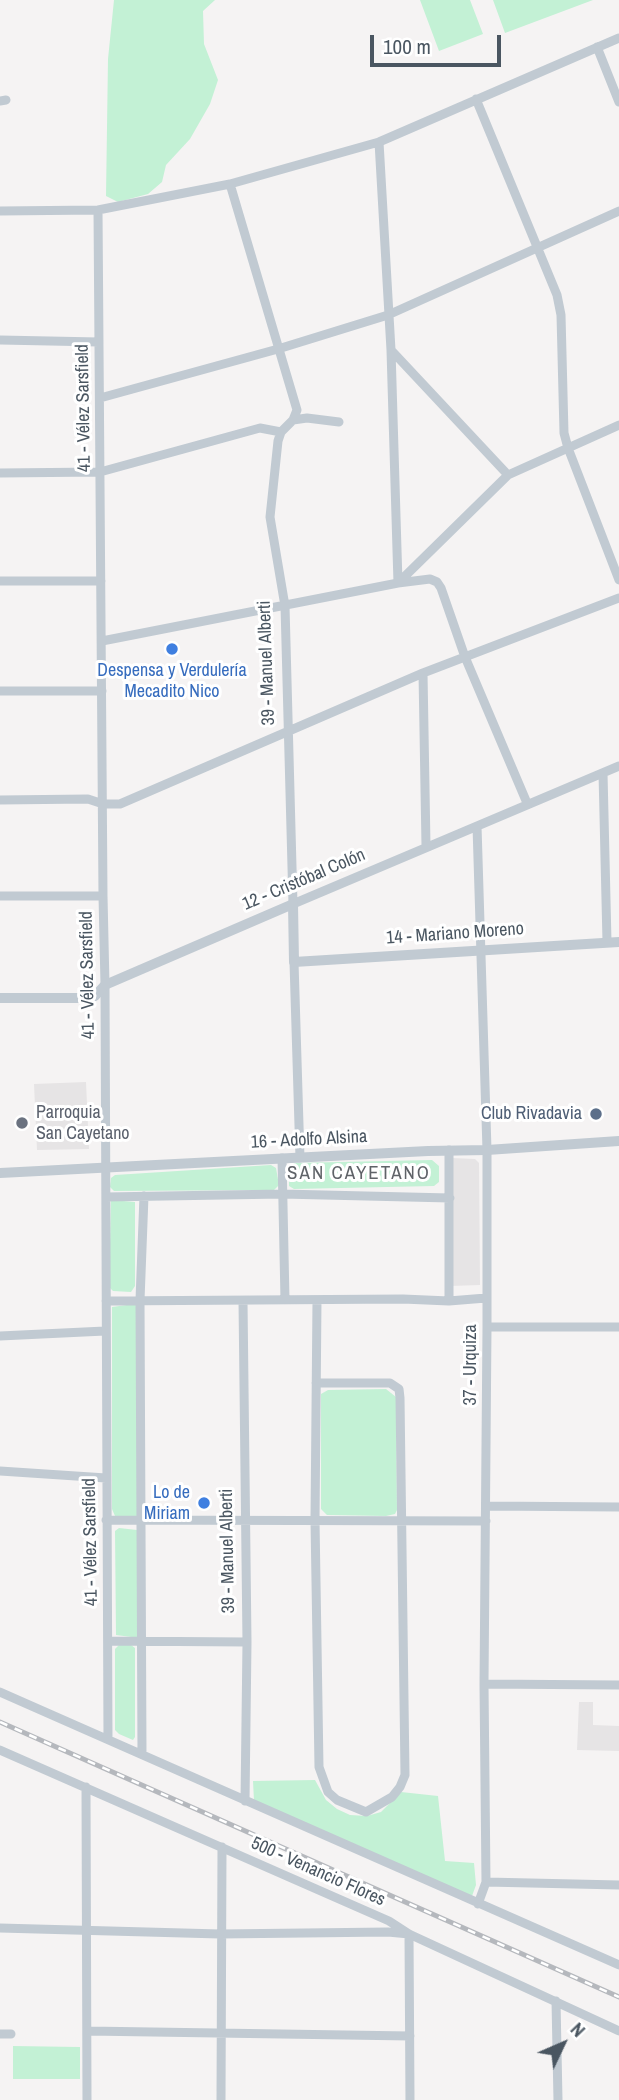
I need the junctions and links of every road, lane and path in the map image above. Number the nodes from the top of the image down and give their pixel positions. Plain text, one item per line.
1 (619, 38) edge
2 (597, 47) junction
3 (476, 99) junction
4 (619, 102) edge
5 (379, 142) junction
6 (230, 184) junction
7 (0, 211) edge
8 (98, 211) junction
9 (619, 212) edge
10 (537, 248) junction
11 (388, 315) junction
12 (0, 340) edge
13 (99, 342) junction
14 (278, 349) junction
15 (391, 350) junction
16 (100, 398) junction
17 (293, 420) junction
18 (339, 422) dead end
19 (619, 425) edge
20 (281, 432) junction
21 (568, 448) junction
22 (100, 472) junction
23 (0, 473) edge
24 (508, 475) junction
25 (619, 580) edge
26 (101, 581) junction
27 (0, 582) edge
28 (398, 583) junction
29 (619, 598) edge
30 (285, 606) junction
31 (102, 641) junction
32 (465, 657) junction
33 (423, 673) junction
34 (0, 691) edge
35 (102, 691) junction
36 (288, 732) junction
37 (619, 766) edge
38 (603, 773) junction
39 (0, 800) edge
40 (527, 803) junction
41 (103, 804) junction
42 (477, 826) junction
43 (426, 846) junction
44 (0, 896) edge
45 (103, 896) junction
46 (293, 904) junction
47 (607, 942) junction
48 (619, 942) edge
49 (481, 949) junction
50 (294, 961) junction
51 (105, 985) junction
52 (0, 998) edge
53 (619, 1141) edge
54 (449, 1150) junction
55 (487, 1150) junction
56 (282, 1158) junction
57 (300, 1158) junction
58 (106, 1168) junction
59 (0, 1173) edge
60 (282, 1194) junction
61 (144, 1196) junction
62 (106, 1197) junction
63 (450, 1198) junction
64 (486, 1298) junction
65 (140, 1300) junction
66 (285, 1300) junction
67 (317, 1300) junction
68 (106, 1301) junction
69 (243, 1301) junction
70 (449, 1301) junction
71 (487, 1327) junction
72 (619, 1327) edge
73 (105, 1331) junction
74 (0, 1336) edge
75 (316, 1383) junction
76 (0, 1471) edge
77 (106, 1478) junction
78 (486, 1506) junction
79 (619, 1507) edge
80 (106, 1520) junction
81 (315, 1520) junction
82 (402, 1520) junction
83 (142, 1521) junction
84 (245, 1521) junction
85 (486, 1521) junction
86 (108, 1641) junction
87 (247, 1642) junction
88 (142, 1643) junction
89 (484, 1684) junction
90 (619, 1685) edge
91 (0, 1692) edge
92 (108, 1739) junction
93 (0, 1750) edge
94 (142, 1754) junction
95 (86, 1787) junction
96 (245, 1801) junction
97 (222, 1847) junction
98 (486, 1882) junction
99 (619, 1885) edge
100 (478, 1904) junction
101 (0, 1928) edge
102 (86, 1931) junction
103 (220, 1934) junction
104 (409, 1934) junction
105 (619, 1965) edge
106 (556, 2001) junction
107 (88, 2031) junction
108 (619, 2031) edge
109 (220, 2032) junction
110 (0, 2034) edge
111 (11, 2034) dead end
112 (410, 2036) junction
113 (87, 2100) edge
114 (221, 2100) edge
115 (410, 2100) edge
116 (558, 2100) edge

1 - 2 street
2 - 3 street
2 - 4 street
3 - 5 street
3 - 10 street
5 - 6 street
5 - 11 street
6 - 8 street
6 - 14 street
7 - 8 street
8 - 13 street, 41 - Vélez Sarsfield
9 - 10 street
10 - 11 street
10 - 21 street
11 - 14 street
11 - 15 street
12 - 13 street
13 - 16 street, 41 - Vélez Sarsfield
14 - 16 street
14 - 17 street
15 - 24 street
15 - 28 street
16 - 22 street, 41 - Vélez Sarsfield
17 - 18 street
17 - 20 street
19 - 21 street
20 - 22 street
20 - 30 street, 39 - Manuel Alberti
21 - 24 street
21 - 25 street
22 - 23 street
22 - 26 street, 41 - Vélez Sarsfield
24 - 28 street
26 - 27 street
26 - 31 street, 41 - Vélez Sarsfield
28 - 30 street
28 - 32 street
29 - 32 street
30 - 31 street
30 - 36 street, 39 - Manuel Alberti
31 - 35 street, 41 - Vélez Sarsfield
32 - 33 street
32 - 40 street
33 - 36 street
33 - 43 street
34 - 35 street
35 - 41 street, 41 - Vélez Sarsfield
36 - 41 street
36 - 46 street, 39 - Manuel Alberti
37 - 38 street, 12 - Cristóbal Colón
38 - 40 street, 12 - Cristóbal Colón
38 - 47 street
39 - 41 street
40 - 42 street, 12 - Cristóbal Colón
41 - 45 street, 41 - Vélez Sarsfield
42 - 43 street, 12 - Cristóbal Colón
42 - 49 street, 37 - Urquiza
43 - 46 street, 12 - Cristóbal Colón
44 - 45 street
45 - 51 street, 41 - Vélez Sarsfield
46 - 50 street, 39 - Manuel Alberti
46 - 51 street, 12 - Cristóbal Colón
47 - 48 street, 14 - Mariano Moreno
47 - 49 street, 14 - Mariano Moreno
49 - 50 street, 14 - Mariano Moreno
49 - 55 street, 37 - Urquiza
50 - 57 street, 39 - Manuel Alberti
51 - 52 street, 12 - Cristóbal Colón
51 - 58 street, 41 - Vélez Sarsfield
53 - 55 street, 16 - Adolfo Alsina
54 - 55 street, 16 - Adolfo Alsina
54 - 57 street, 16 - Adolfo Alsina
54 - 63 street
55 - 64 street, 37 - Urquiza
56 - 57 street, 16 - Adolfo Alsina
56 - 58 street, 16 - Adolfo Alsina
56 - 60 street
58 - 59 street, 16 - Adolfo Alsina
58 - 62 street, 41 - Vélez Sarsfield
60 - 61 street
60 - 63 street
60 - 66 street
61 - 62 street
61 - 65 street
62 - 68 street, 41 - Vélez Sarsfield
63 - 70 street
64 - 70 street
64 - 71 street, 37 - Urquiza
65 - 68 street
65 - 69 street
65 - 83 street
66 - 67 street
66 - 69 street
67 - 70 street
67 - 75 street
68 - 73 street, 41 - Vélez Sarsfield
69 - 84 street, 39 - Manuel Alberti
71 - 72 street
71 - 78 street, 37 - Urquiza
73 - 74 street
73 - 77 street, 41 - Vélez Sarsfield
75 - 81 street
75 - 82 street
76 - 77 street
77 - 80 street, 41 - Vélez Sarsfield
78 - 79 street
78 - 85 street, 37 - Urquiza
80 - 83 street
80 - 86 street, 41 - Vélez Sarsfield
81 - 82 street
81 - 82 street
81 - 84 street
82 - 85 street
83 - 84 street
83 - 88 street
84 - 87 street, 39 - Manuel Alberti
85 - 89 street, 37 - Urquiza
86 - 88 street
86 - 92 street, 41 - Vélez Sarsfield
87 - 88 street
87 - 96 street, 39 - Manuel Alberti
88 - 94 street
89 - 90 street
89 - 98 street, 37 - Urquiza
91 - 92 street
92 - 94 street
93 - 95 street, 500 - Venancio Flores
94 - 96 street
95 - 97 street, 500 - Venancio Flores
95 - 102 street
96 - 100 street
97 - 103 street
97 - 104 street, 500 - Venancio Flores
98 - 99 street
98 - 100 street, 37 - Urquiza
100 - 105 street
101 - 102 street
102 - 103 street
102 - 107 street
103 - 104 street
103 - 109 street
104 - 106 street, 500 - Venancio Flores
104 - 112 street
106 - 108 street, 500 - Venancio Flores
106 - 116 street
107 - 109 street
107 - 113 street
109 - 112 street
109 - 114 street
110 - 111 street
112 - 115 street

